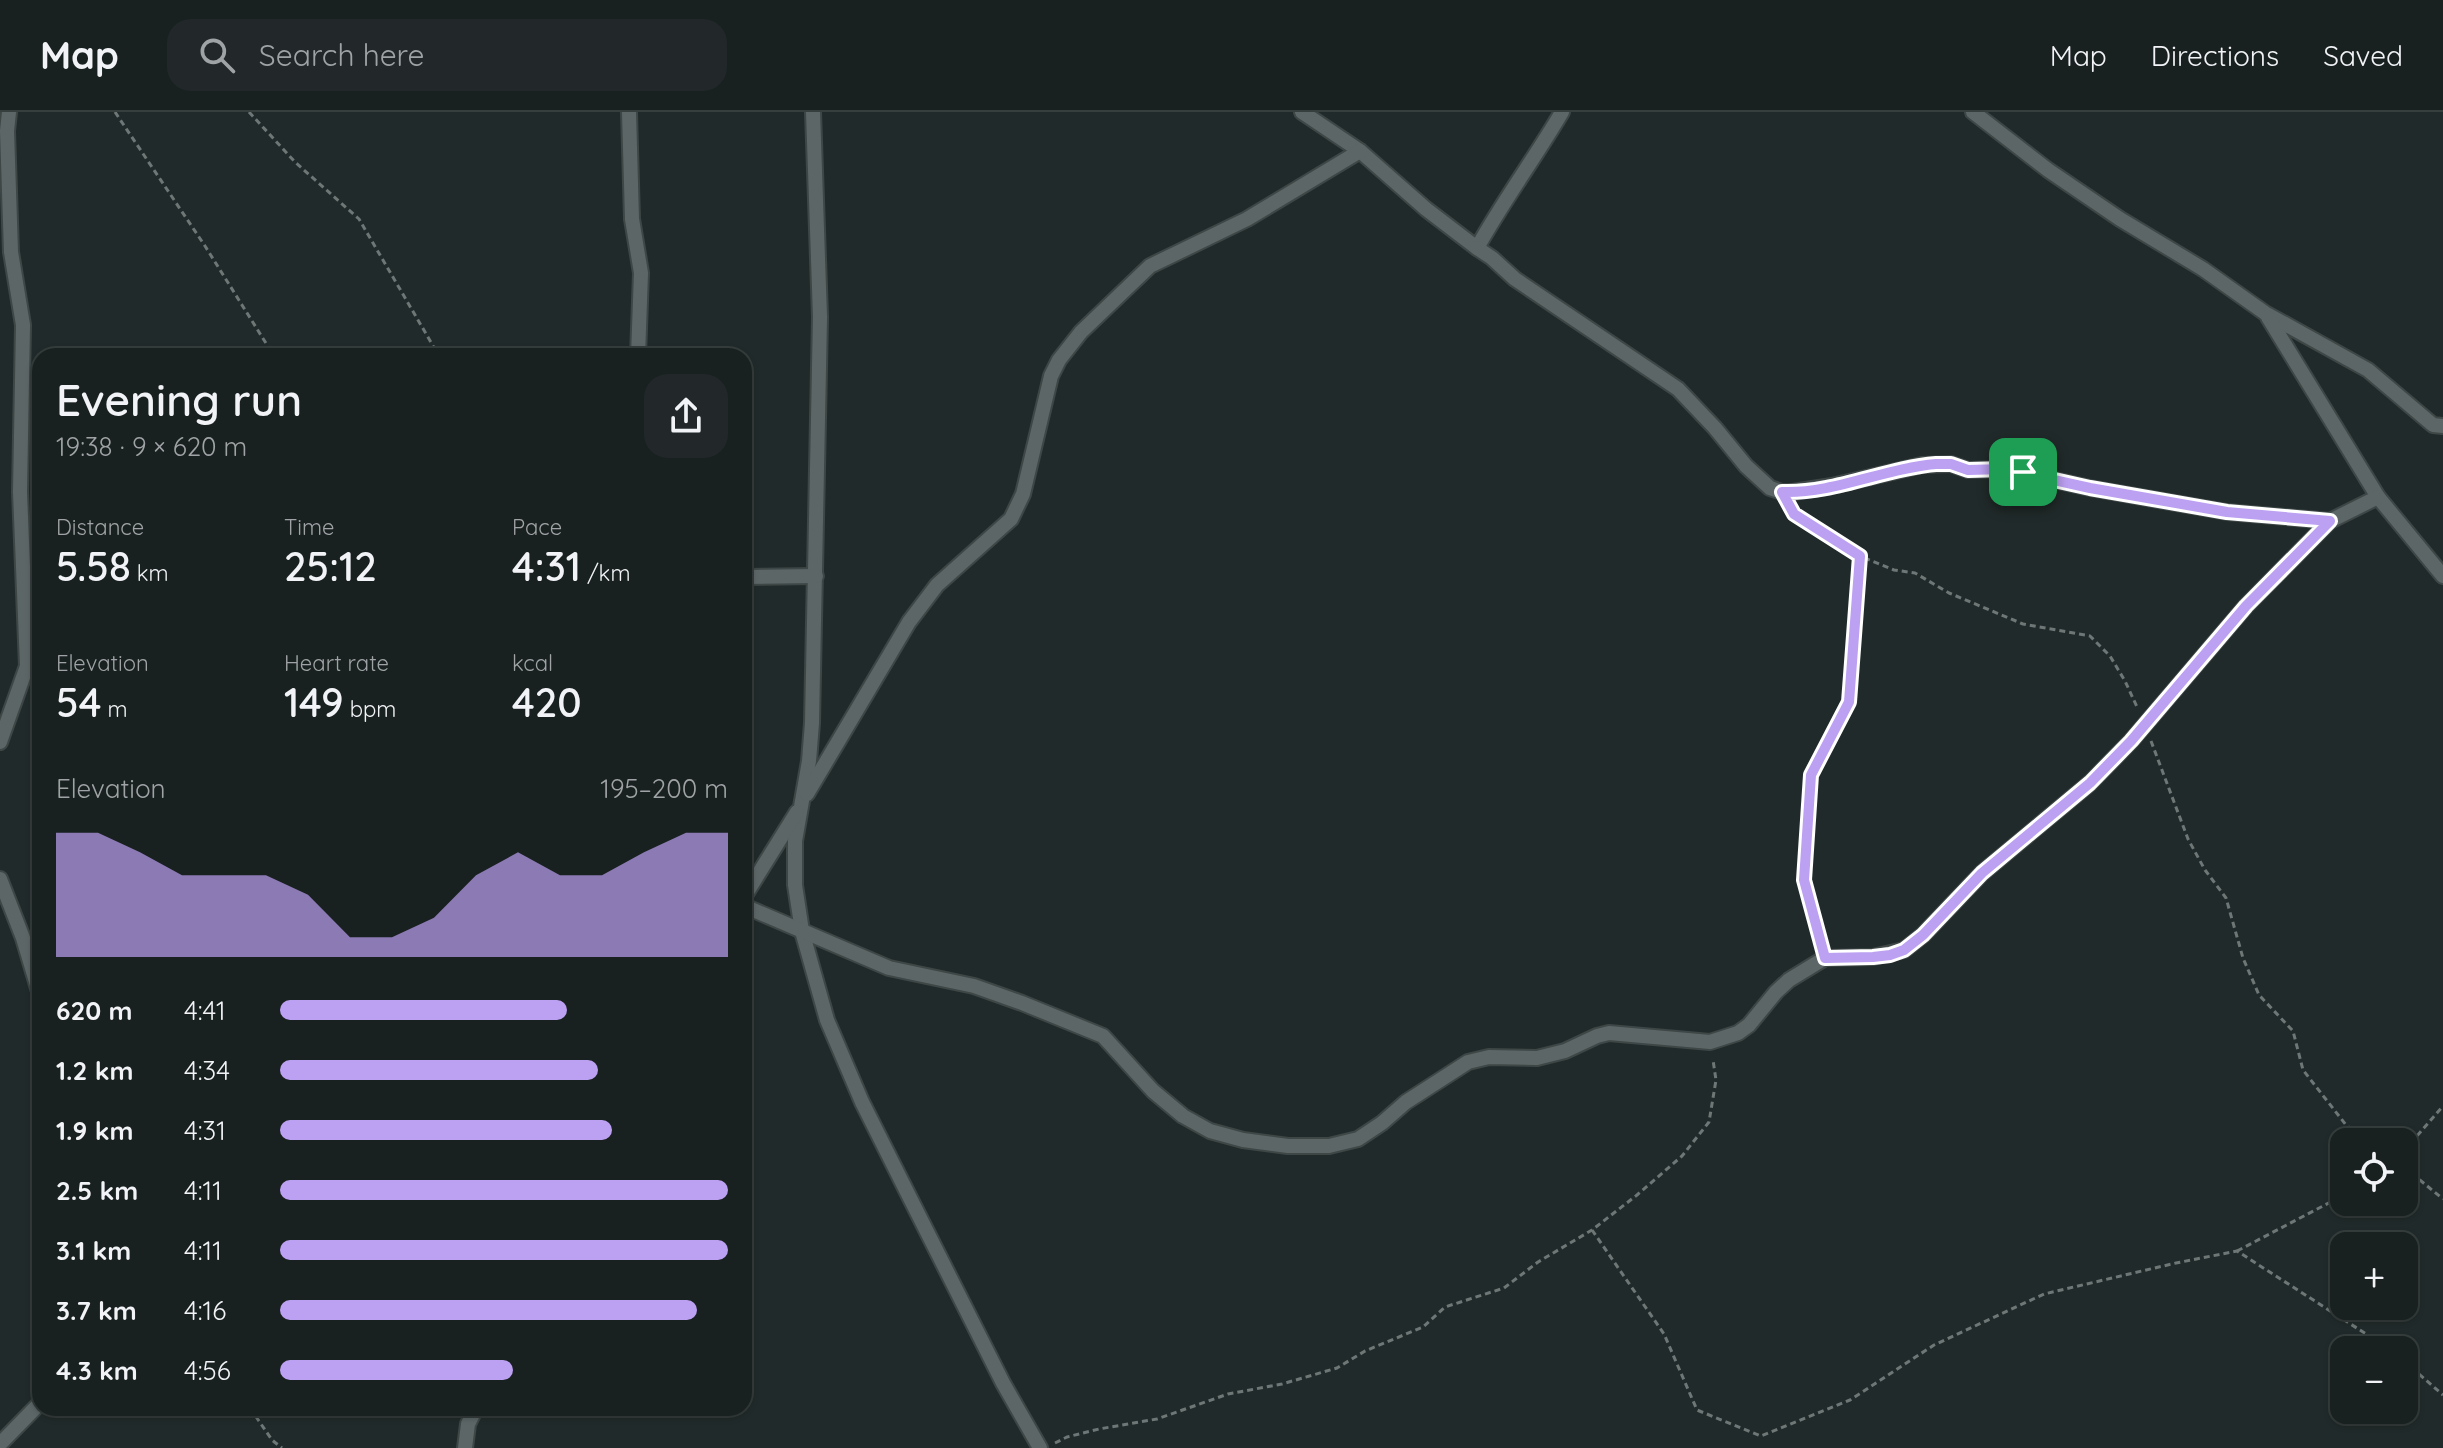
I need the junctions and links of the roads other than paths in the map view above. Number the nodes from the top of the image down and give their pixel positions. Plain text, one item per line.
1 (9, 112) edge
2 (629, 112) edge
3 (813, 112) edge
4 (1302, 112) edge
5 (1562, 112) edge
6 (1973, 112) edge
7 (1360, 151) junction
8 (1477, 248) junction
9 (2265, 313) junction
10 (638, 348) edge
11 (2443, 426) edge
12 (2378, 497) junction
13 (2330, 521) junction
14 (816, 576) junction
15 (2443, 576) edge
16 (752, 577) edge
17 (0, 742) edge
18 (801, 805) junction
19 (0, 879) edge
20 (752, 884) edge
21 (752, 909) edge
22 (802, 931) junction
23 (23, 938) junction
24 (32, 939) edge
25 (32, 968) edge
26 (32, 1411) edge
27 (472, 1416) edge
28 (0, 1444) edge
29 (465, 1448) edge
30 (1042, 1448) edge

1 - 17 street
2 - 10 street
3 - 14 street
4 - 7 street
5 - 8 street
6 - 9 street
7 - 8 street
7 - 18 street
8 - 13 street
9 - 11 street
9 - 12 street
12 - 13 street
12 - 15 street
13 - 22 street
14 - 16 street
14 - 18 street
18 - 20 street
18 - 22 street
19 - 23 street
21 - 22 street
22 - 30 street
23 - 24 street
23 - 25 street
26 - 28 street
27 - 29 street

